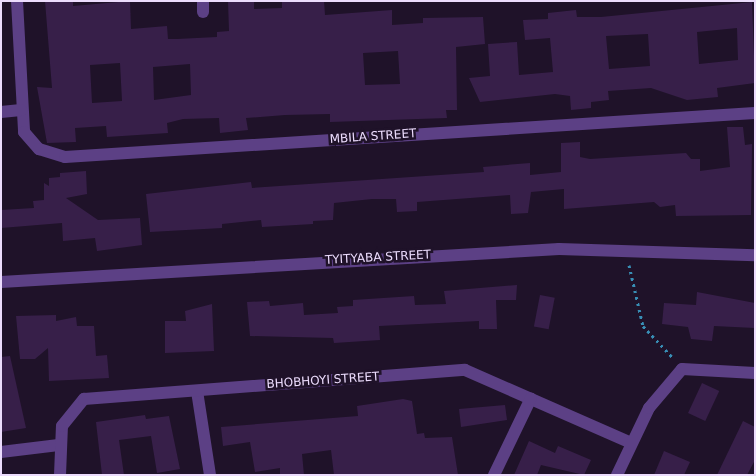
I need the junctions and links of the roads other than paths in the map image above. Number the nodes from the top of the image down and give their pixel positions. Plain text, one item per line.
1 (17, 1) edge
2 (21, 110) junction
3 (1, 112) edge
4 (755, 113) edge
5 (755, 255) edge
6 (1, 282) edge
7 (755, 373) edge
8 (197, 391) junction
9 (531, 398) junction
10 (631, 443) junction
11 (60, 445) junction
12 (1, 452) edge
13 (60, 475) edge
14 (210, 475) edge
15 (494, 475) edge
16 (617, 475) edge

1 - 2 street, MBILA STREET
2 - 3 street
2 - 4 street, MBILA STREET
5 - 6 street, TYITYABA STREET
7 - 10 street
8 - 9 street, BHOBHOYI STREET
8 - 11 street, BHOBHOYI STREET
8 - 14 street
9 - 10 street, BHOBHOYI STREET
9 - 15 street
10 - 16 street
11 - 12 street
11 - 13 street, BHOBHOYI STREET

